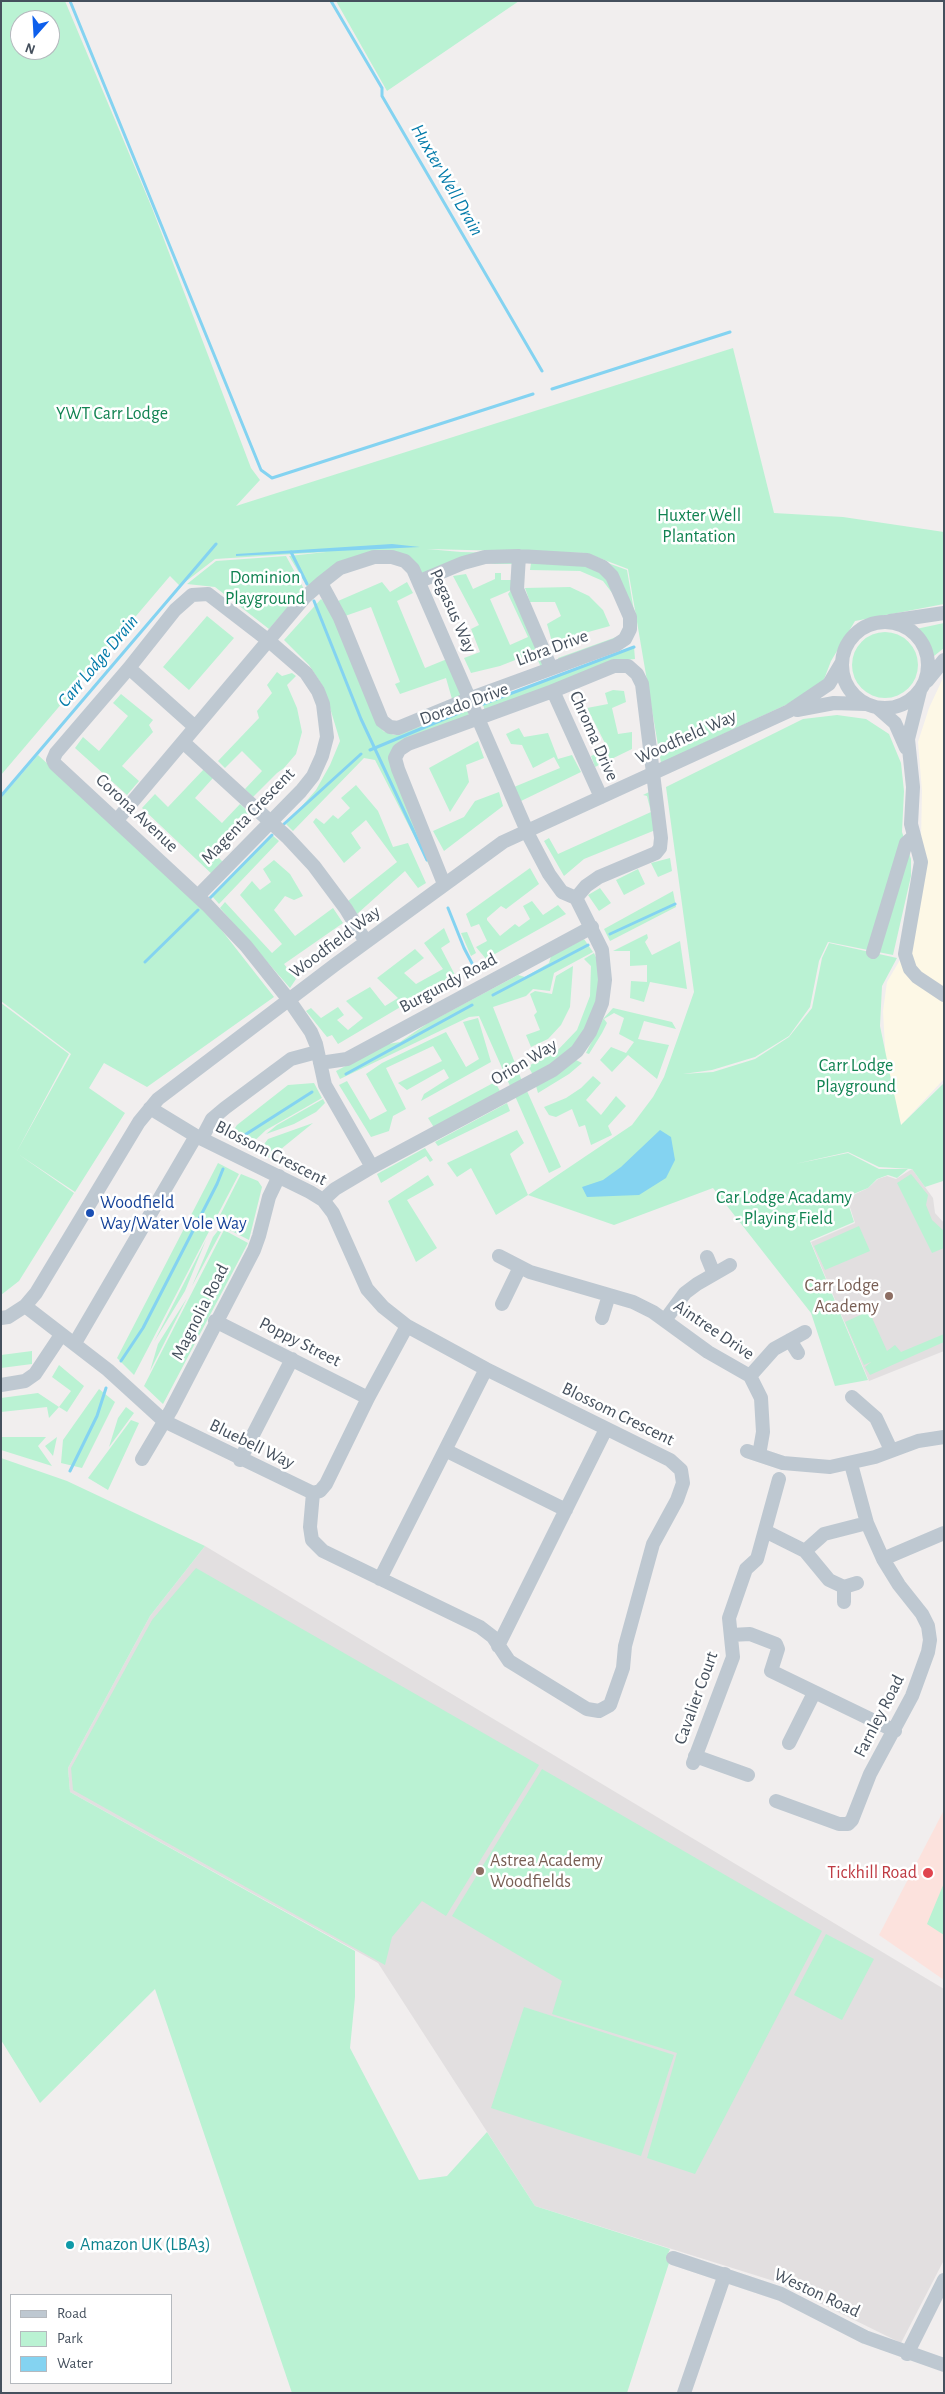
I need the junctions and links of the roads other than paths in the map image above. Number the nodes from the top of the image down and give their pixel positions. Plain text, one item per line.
1 (519, 556) junction
2 (420, 580) junction
3 (321, 583) junction
4 (944, 613) edge
5 (882, 622) junction
6 (269, 640) junction
7 (944, 660) edge
8 (842, 662) junction
9 (129, 668) junction
10 (551, 668) junction
11 (922, 689) junction
12 (553, 691) junction
13 (471, 698) junction
14 (872, 706) junction
15 (789, 711) junction
16 (479, 717) junction
17 (195, 727) junction
18 (183, 742) junction
19 (53, 760) joint
20 (911, 761) junction
21 (653, 773) junction
22 (600, 797) junction
23 (117, 820) junction
24 (272, 822) junction
25 (526, 829) junction
26 (914, 836) junction
27 (444, 884) junction
28 (198, 896) junction
29 (576, 898) junction
30 (592, 928) junction
31 (366, 942) junction
32 (873, 952) dead end
33 (944, 995) edge
34 (289, 1000) junction
35 (318, 1058) junction
36 (150, 1108) junction
37 (199, 1137) junction
38 (372, 1167) junction
39 (279, 1176) junction
40 (323, 1200) junction
41 (499, 1256) dead end
42 (707, 1257) dead end
43 (730, 1265) dead end
44 (520, 1267) junction
45 (714, 1274) junction
46 (609, 1295) junction
47 (502, 1304) dead end
48 (26, 1306) junction
49 (1, 1318) edge
50 (602, 1318) dead end
51 (665, 1320) junction
52 (216, 1321) junction
53 (407, 1326) junction
54 (805, 1332) dead end
55 (61, 1335) junction
56 (790, 1340) junction
57 (75, 1343) junction
58 (798, 1353) dead end
59 (292, 1359) junction
60 (486, 1368) junction
61 (750, 1376) junction
62 (1, 1385) edge
63 (852, 1397) dead end
64 (368, 1398) junction
65 (164, 1421) junction
66 (606, 1429) junction
67 (944, 1437) edge
68 (445, 1450) junction
69 (891, 1450) junction
70 (142, 1459) dead end
71 (240, 1460) junction
72 (851, 1464) junction
73 (779, 1478) dead end
74 (313, 1493) junction
75 (566, 1510) junction
76 (867, 1523) junction
77 (765, 1531) junction
78 (944, 1534) edge
79 (805, 1551) junction
80 (883, 1559) junction
81 (380, 1579) junction
82 (844, 1602) dead end
83 (731, 1635) junction
84 (498, 1646) junction
85 (814, 1693) junction
86 (895, 1731) junction
87 (789, 1742) dead end
88 (748, 1775) dead end
89 (776, 1801) dead end
90 (673, 2258) dead end
91 (725, 2274) junction
92 (944, 2280) edge
93 (907, 2354) junction
94 (944, 2365) edge
95 (684, 2393) edge

1 - 2 street, Libra Drive
1 - 10 street
1 - 10 street, Libra Drive
2 - 3 street, Pegasus Way
2 - 13 street, Pegasus Way
3 - 6 street, Pegasus Way
3 - 13 street, Libra Drive
4 - 5 street
5 - 8 street
5 - 11 street
6 - 9 street, Magenta Crescent
6 - 17 street, Pegasus Way
6 - 24 street, Magenta Crescent
7 - 11 street
8 - 14 street
8 - 15 street, Woodfield Way
9 - 17 street
9 - 19 street, Magenta Crescent
10 - 13 street, Libra Drive
11 - 14 street
11 - 20 street
12 - 16 street, Dorado Drive
12 - 21 street, Dorado Drive
12 - 22 street, Chroma Drive
13 - 16 street, Pegasus Way
14 - 15 street, Woodfield Way
14 - 20 street
15 - 21 street, Woodfield Way
16 - 25 street, Pegasus Way
16 - 27 street, Dorado Drive
17 - 18 street, Pegasus Way
18 - 23 street, Pegasus Way
18 - 24 street
19 - 23 street, Corona Avenue
20 - 26 street
21 - 22 street, Woodfield Way
21 - 29 street
22 - 25 street, Woodfield Way
23 - 28 street, Corona Avenue
24 - 28 street, Magenta Crescent
24 - 31 street
25 - 27 street, Woodfield Way
25 - 29 street, Orion Way
26 - 32 street
26 - 33 street
27 - 31 street, Woodfield Way
28 - 34 street, Corona Avenue
29 - 30 street, Orion Way
30 - 35 street, Burgundy Road
30 - 38 street, Orion Way
31 - 34 street, Woodfield Way
34 - 35 street, Corona Avenue
34 - 36 street, Woodfield Way
35 - 37 street, Burgundy Road
35 - 38 street, Corona Avenue
36 - 37 street, Blossom Crescent
36 - 48 street, Woodfield Way
37 - 39 street, Blossom Crescent
37 - 57 street, Burgundy Road
38 - 40 street, Orion Way
39 - 40 street, Blossom Crescent
39 - 52 street, Magnolia Road
40 - 53 street, Blossom Crescent
41 - 44 street, Aintree Drive
42 - 45 street
43 - 45 street
44 - 46 street, Aintree Drive
44 - 47 street
45 - 51 street
46 - 50 street
46 - 51 street, Aintree Drive
48 - 49 street, Woodfield Way
48 - 55 street, Bluebell Way
51 - 61 street, Aintree Drive
52 - 59 street, Poppy Street
52 - 65 street, Magnolia Road
53 - 60 street, Blossom Crescent
53 - 64 street
54 - 56 street
55 - 57 street, Bluebell Way
55 - 62 street
56 - 58 street
56 - 61 street
57 - 65 street, Bluebell Way
59 - 64 street, Poppy Street
59 - 71 street
60 - 66 street, Blossom Crescent
60 - 68 street
61 - 72 street, Aintree Drive
63 - 69 street
64 - 74 street
65 - 70 street, Magnolia Road
65 - 71 street, Bluebell Way
66 - 75 street
66 - 84 street, Blossom Crescent
67 - 69 street
68 - 75 street
68 - 81 street
69 - 72 street
71 - 74 street, Bluebell Way
72 - 76 street, Farnley Road
73 - 77 street, Cavalier Court
74 - 81 street, Blossom Crescent
75 - 84 street
76 - 79 street
76 - 80 street, Farnley Road
77 - 79 street
77 - 83 street, Cavalier Court
78 - 80 street
79 - 82 street
80 - 86 street, Farnley Road
81 - 84 street, Blossom Crescent
83 - 85 street
83 - 88 street, Cavalier Court
85 - 86 street
85 - 87 street
86 - 89 street, Farnley Road
90 - 91 street, Weston Road
91 - 93 street, Weston Road
91 - 95 street
92 - 93 street
93 - 94 street, Weston Road

